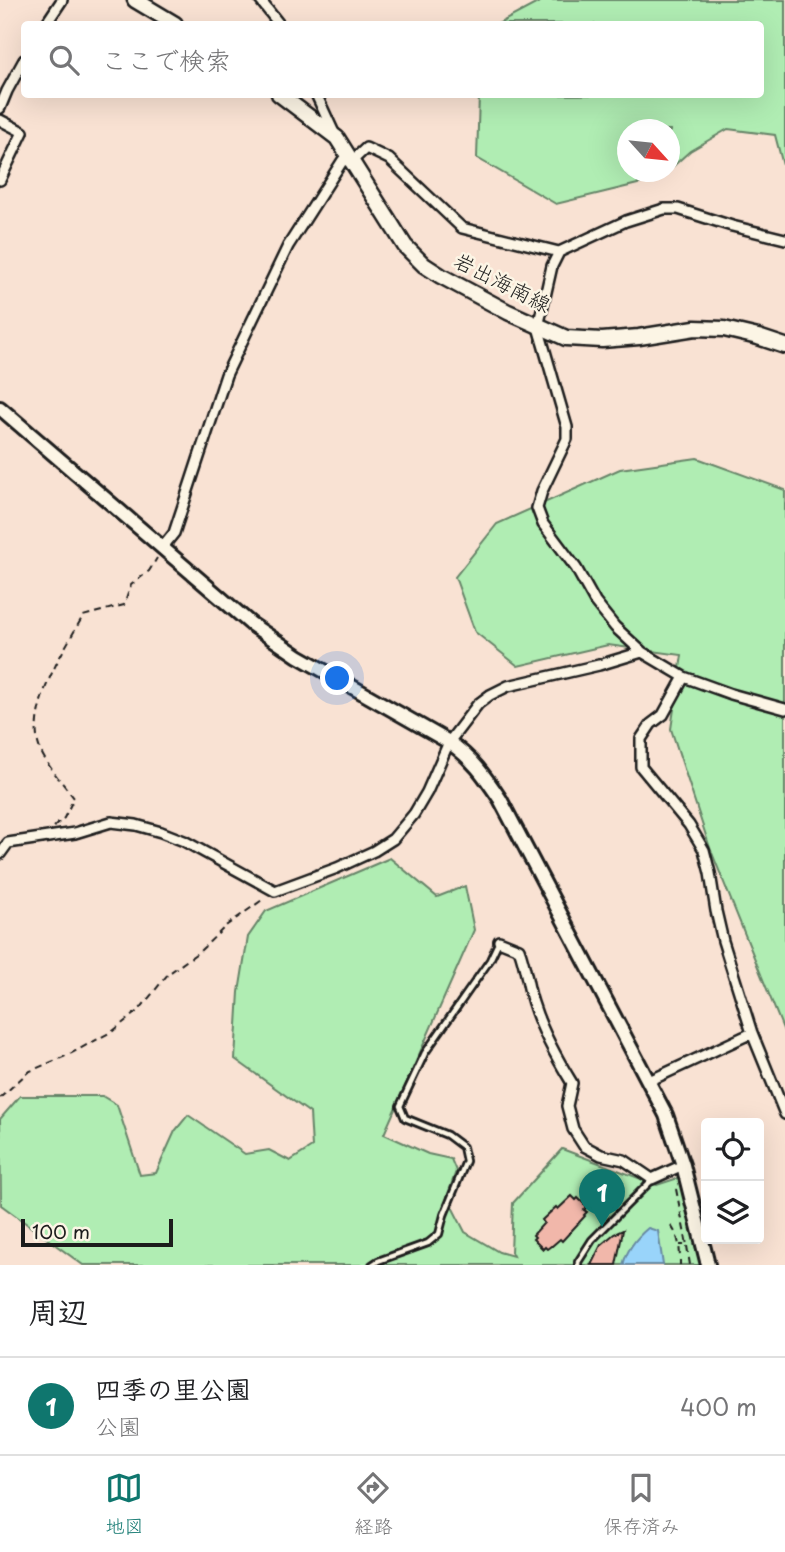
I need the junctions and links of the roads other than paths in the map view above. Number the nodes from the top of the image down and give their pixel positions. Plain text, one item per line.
1 (62, 0) edge
2 (135, 0) edge
3 (260, 0) edge
4 (48, 21) edge
5 (170, 21) edge
6 (277, 21) edge
7 (21, 66) edge
8 (284, 98) edge
9 (318, 98) edge
10 (0, 108) edge
11 (0, 120) edge
12 (337, 138) junction
13 (351, 162) junction
14 (0, 180) edge
15 (785, 239) edge
16 (559, 252) junction
17 (538, 327) junction
18 (785, 346) edge
19 (0, 408) edge
20 (162, 548) junction
21 (642, 652) junction
22 (684, 677) junction
23 (785, 709) edge
24 (449, 742) junction
25 (0, 854) edge
26 (499, 941) joint
27 (752, 1033) junction
28 (649, 1081) junction
29 (785, 1114) edge
30 (681, 1166) junction
31 (652, 1180) junction
32 (372, 1265) edge
33 (578, 1265) edge
34 (708, 1265) edge

1 - 4 street
2 - 5 main road
3 - 6 street
7 - 10 street
8 - 12 main road, 岩出海南線
9 - 12 street
11 - 14 street
12 - 13 main road, 岩出海南線
13 - 16 street
13 - 17 main road, 岩出海南線
13 - 20 street
15 - 16 street
16 - 17 street
17 - 18 main road, 岩出海南線
17 - 21 street
19 - 20 street
20 - 24 street
21 - 22 street
21 - 24 street
22 - 23 street
22 - 27 street
24 - 25 street
24 - 28 street
26 - 31 street
26 - 32 lane
27 - 28 street
27 - 29 street
28 - 30 street
30 - 31 street
30 - 34 street
31 - 33 lane

